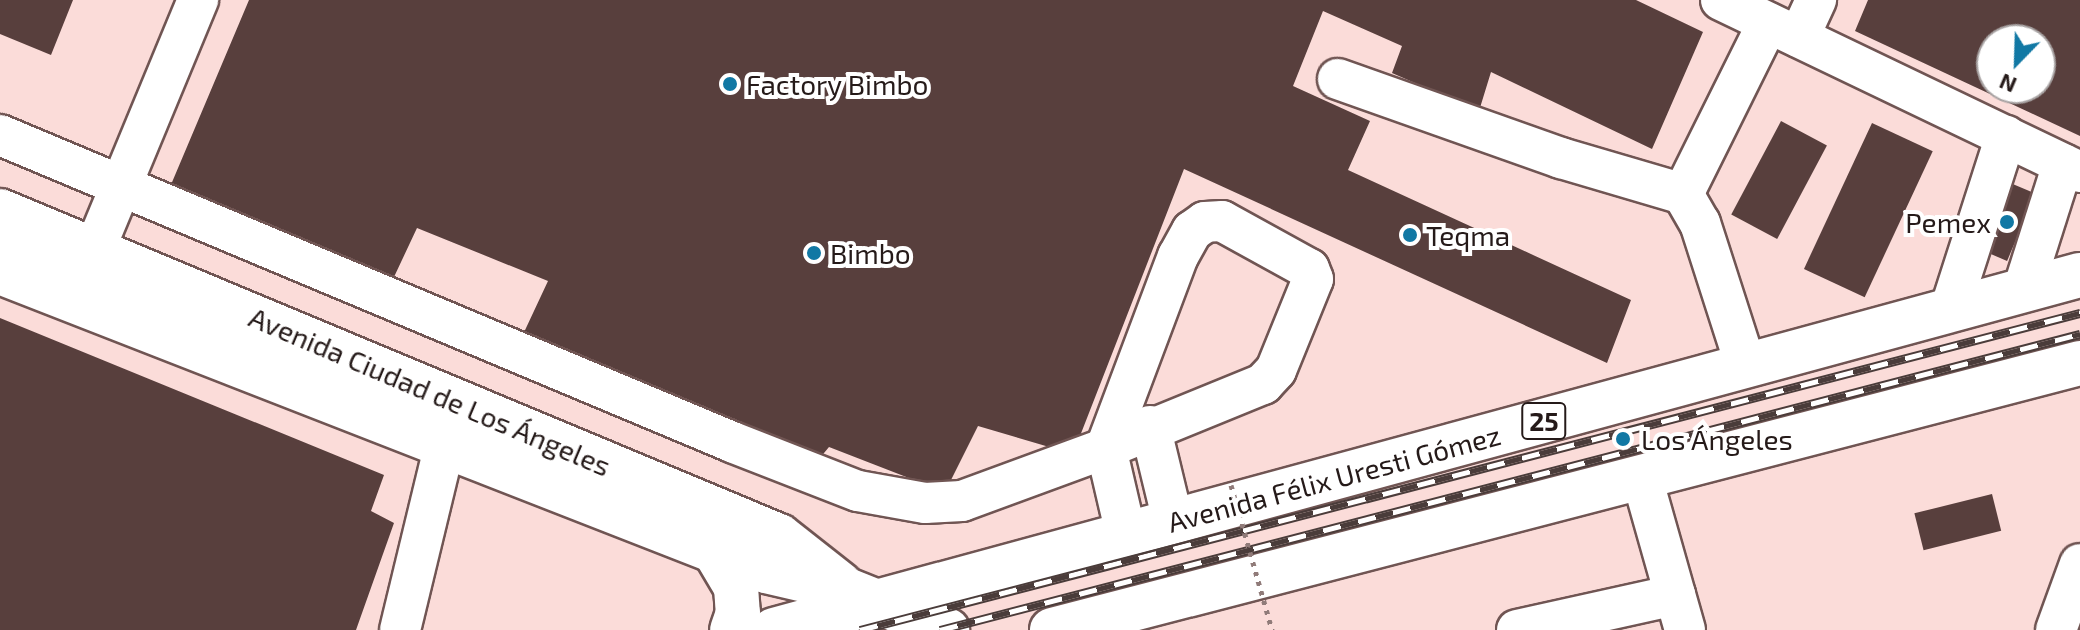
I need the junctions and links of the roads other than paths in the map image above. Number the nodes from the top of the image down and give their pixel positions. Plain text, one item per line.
1 (198, 0) edge
2 (1721, 0) edge
3 (1816, 0) edge
4 (1784, 30) junction
5 (1338, 79) dead end
6 (0, 135) edge
7 (2006, 136) junction
8 (2072, 168) edge
9 (119, 188) junction
10 (1683, 194) junction
11 (0, 211) edge
12 (0, 238) edge
13 (94, 251) junction
14 (0, 272) edge
15 (2080, 275) edge
16 (2023, 290) junction
17 (1950, 310) junction
18 (2080, 363) edge
19 (1746, 366) junction
20 (1150, 426) junction
21 (444, 448) junction
22 (1106, 448) junction
23 (1642, 478) junction
24 (578, 495) junction
25 (1173, 521) junction
26 (1126, 534) junction
27 (714, 550) junction
28 (2080, 564) edge
29 (862, 596) junction
30 (1680, 612) edge
31 (1621, 618) edge
32 (400, 630) edge
33 (732, 630) edge
34 (774, 630) edge
35 (947, 630) edge
36 (1052, 630) edge
37 (1517, 630) edge
38 (2056, 630) edge

1 - 9 street
2 - 4 street
3 - 4 street
4 - 7 street
4 - 10 street
5 - 10 street
6 - 9 street
7 - 8 street
7 - 17 street
8 - 16 street
9 - 13 street
9 - 22 street
10 - 19 street
11 - 13 main road, Avenida Ciudad de Los Ángeles
12 - 24 main road
13 - 29 main road, Avenida Ciudad de Los Ángeles
14 - 21 main road, Avenida Ciudad de Los Ángeles
15 - 16 main road, Avenida Félix Uresti Gómez / 25
16 - 17 main road, Avenida Félix Uresti Gómez / 25
17 - 19 main road, Avenida Félix Uresti Gómez / 25
18 - 23 main road
19 - 25 main road, Avenida Félix Uresti Gómez / 25
20 - 22 street
20 - 22 street
20 - 25 street
21 - 24 main road, Avenida Ciudad de Los Ángeles
21 - 32 street
22 - 26 street
23 - 30 street
23 - 36 main road
24 - 27 main road, Avenida Ciudad de Los Ángeles
25 - 26 main road, Avenida Félix Uresti Gómez / 25
26 - 29 main road, Avenida Félix Uresti Gómez / 25
27 - 29 main road, Avenida Ciudad de Los Ángeles
27 - 33 main road
28 - 38 street
29 - 34 main road, Avenida Félix Uresti Gómez / 25
29 - 35 main road, Avenida Ciudad de Los Ángeles
30 - 31 street
31 - 37 street

